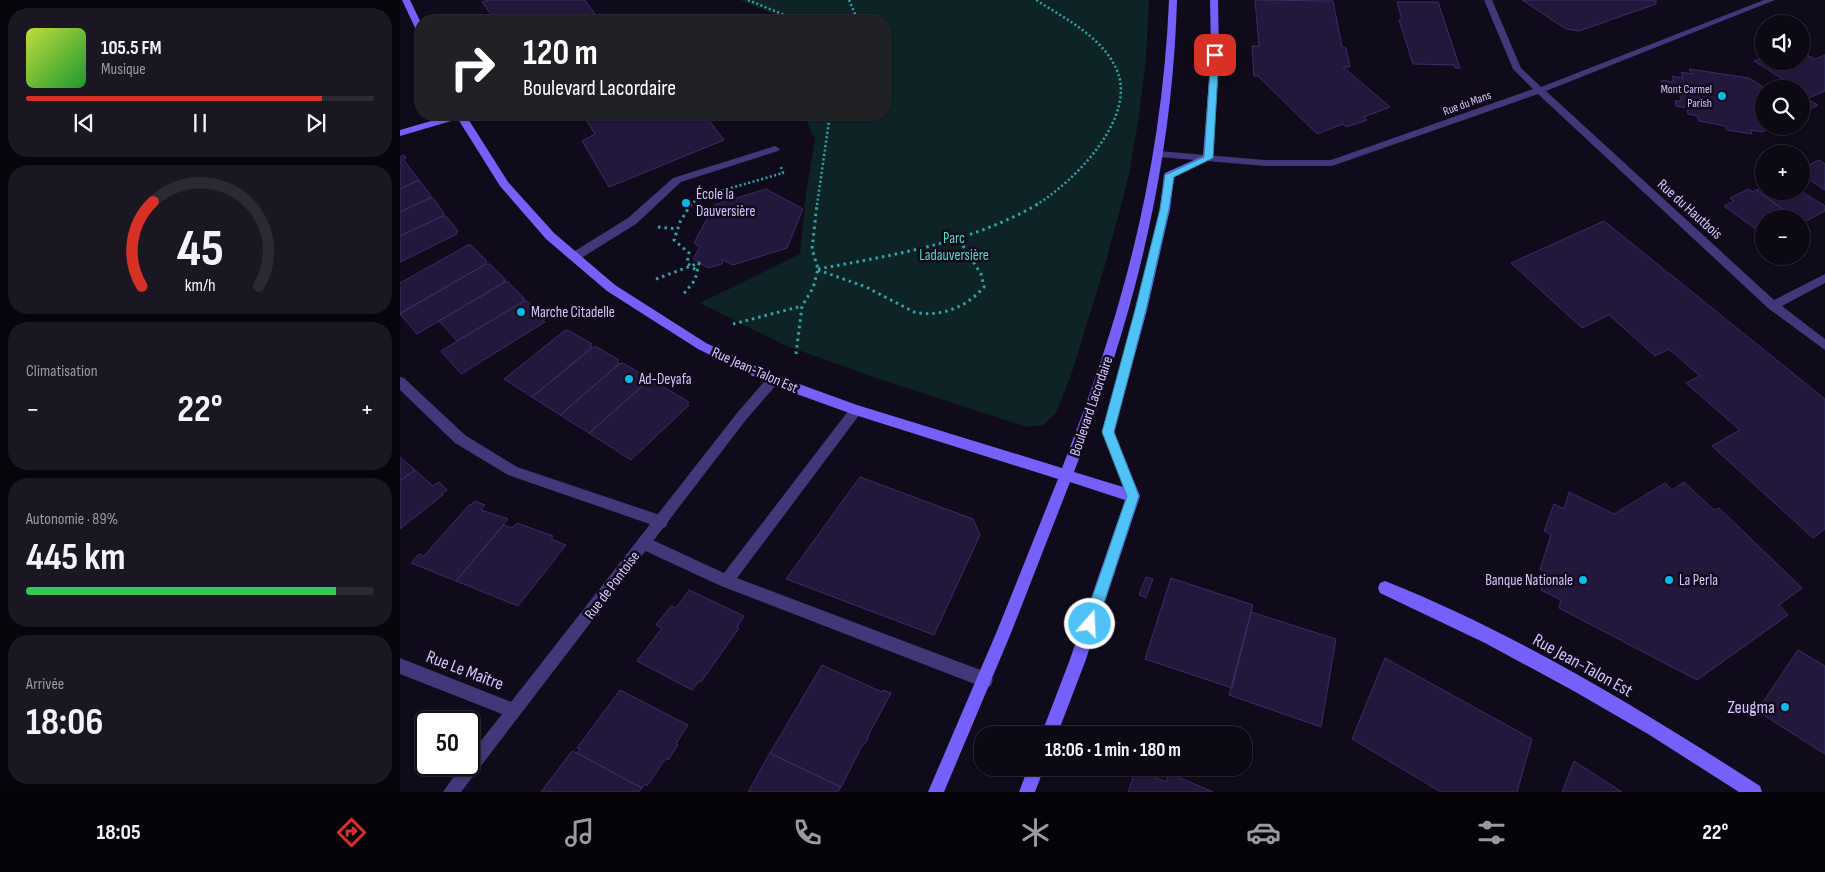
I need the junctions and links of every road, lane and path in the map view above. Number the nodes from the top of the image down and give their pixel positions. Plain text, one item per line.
1 (406, 0) edge
2 (748, 0) edge
3 (849, 0) edge
4 (1036, 0) edge
5 (1173, 0) edge
6 (1214, 0) edge
7 (1488, 0) edge
8 (1771, 0) edge
9 (784, 15) edge
10 (854, 15) edge
11 (415, 19) edge
12 (1538, 91) junction
13 (442, 120) edge
14 (465, 120) edge
15 (829, 120) edge
16 (400, 133) edge
17 (775, 149) dead end
18 (1159, 154) junction
19 (1208, 158) junction
20 (781, 165) dead end
21 (958, 238) junction
22 (574, 258) junction
23 (691, 266) junction
24 (818, 270) junction
25 (697, 271) junction
26 (1825, 278) edge
27 (656, 279) dead end
28 (682, 296) dead end
29 (802, 306) junction
30 (1774, 306) junction
31 (733, 324) dead end
32 (1825, 346) edge
33 (796, 354) dead end
34 (773, 380) junction
35 (400, 382) edge
36 (856, 410) junction
37 (1066, 476) junction
38 (1133, 496) junction
39 (661, 522) junction
40 (644, 543) junction
41 (726, 581) junction
42 (1385, 588) dead end
43 (400, 666) edge
44 (986, 680) junction
45 (515, 711) junction
46 (1052, 726) edge
47 (1033, 776) edge
48 (451, 792) edge
49 (936, 792) edge
50 (1027, 792) edge
51 (1754, 792) edge

1 - 11 main road
2 - 9 path
3 - 10 path
4 - 21 path
5 - 18 main road, Boulevard Lacordaire
6 - 19 main road
7 - 12 street, Rue du Hautbois
8 - 12 street, Rue du Mans
12 - 19 street, Rue du Mans
12 - 30 street, Rue du Hautbois
13 - 16 main road
14 - 22 main road, Rue Jean-Talon Est
15 - 24 path
17 - 22 street
18 - 19 street, Rue du Mans
18 - 37 main road, Boulevard Lacordaire
19 - 38 main road, Boulevard Lacordaire
20 - 23 path
21 - 24 path
21 - 24 path
22 - 34 main road, Rue Jean-Talon Est
23 - 25 path
23 - 25 path
23 - 27 path
24 - 29 path
25 - 28 path
26 - 30 street
29 - 31 path
29 - 33 path
30 - 32 street, Rue du Hautbois
34 - 36 main road, Rue Jean-Talon Est
34 - 39 street, Rue de Pontoise
35 - 39 street
36 - 37 main road, Rue Jean-Talon Est
36 - 41 street
37 - 38 main road, Rue Jean-Talon Est
37 - 44 main road, Boulevard Lacordaire
38 - 46 main road
39 - 40 street, Rue de Pontoise
40 - 41 street
40 - 45 street, Rue de Pontoise
41 - 44 street
42 - 51 main road, Rue Jean-Talon Est
43 - 45 street, Rue Le Maître
44 - 49 main road, Boulevard Lacordaire
45 - 48 street, Rue de Pontoise
47 - 50 main road

